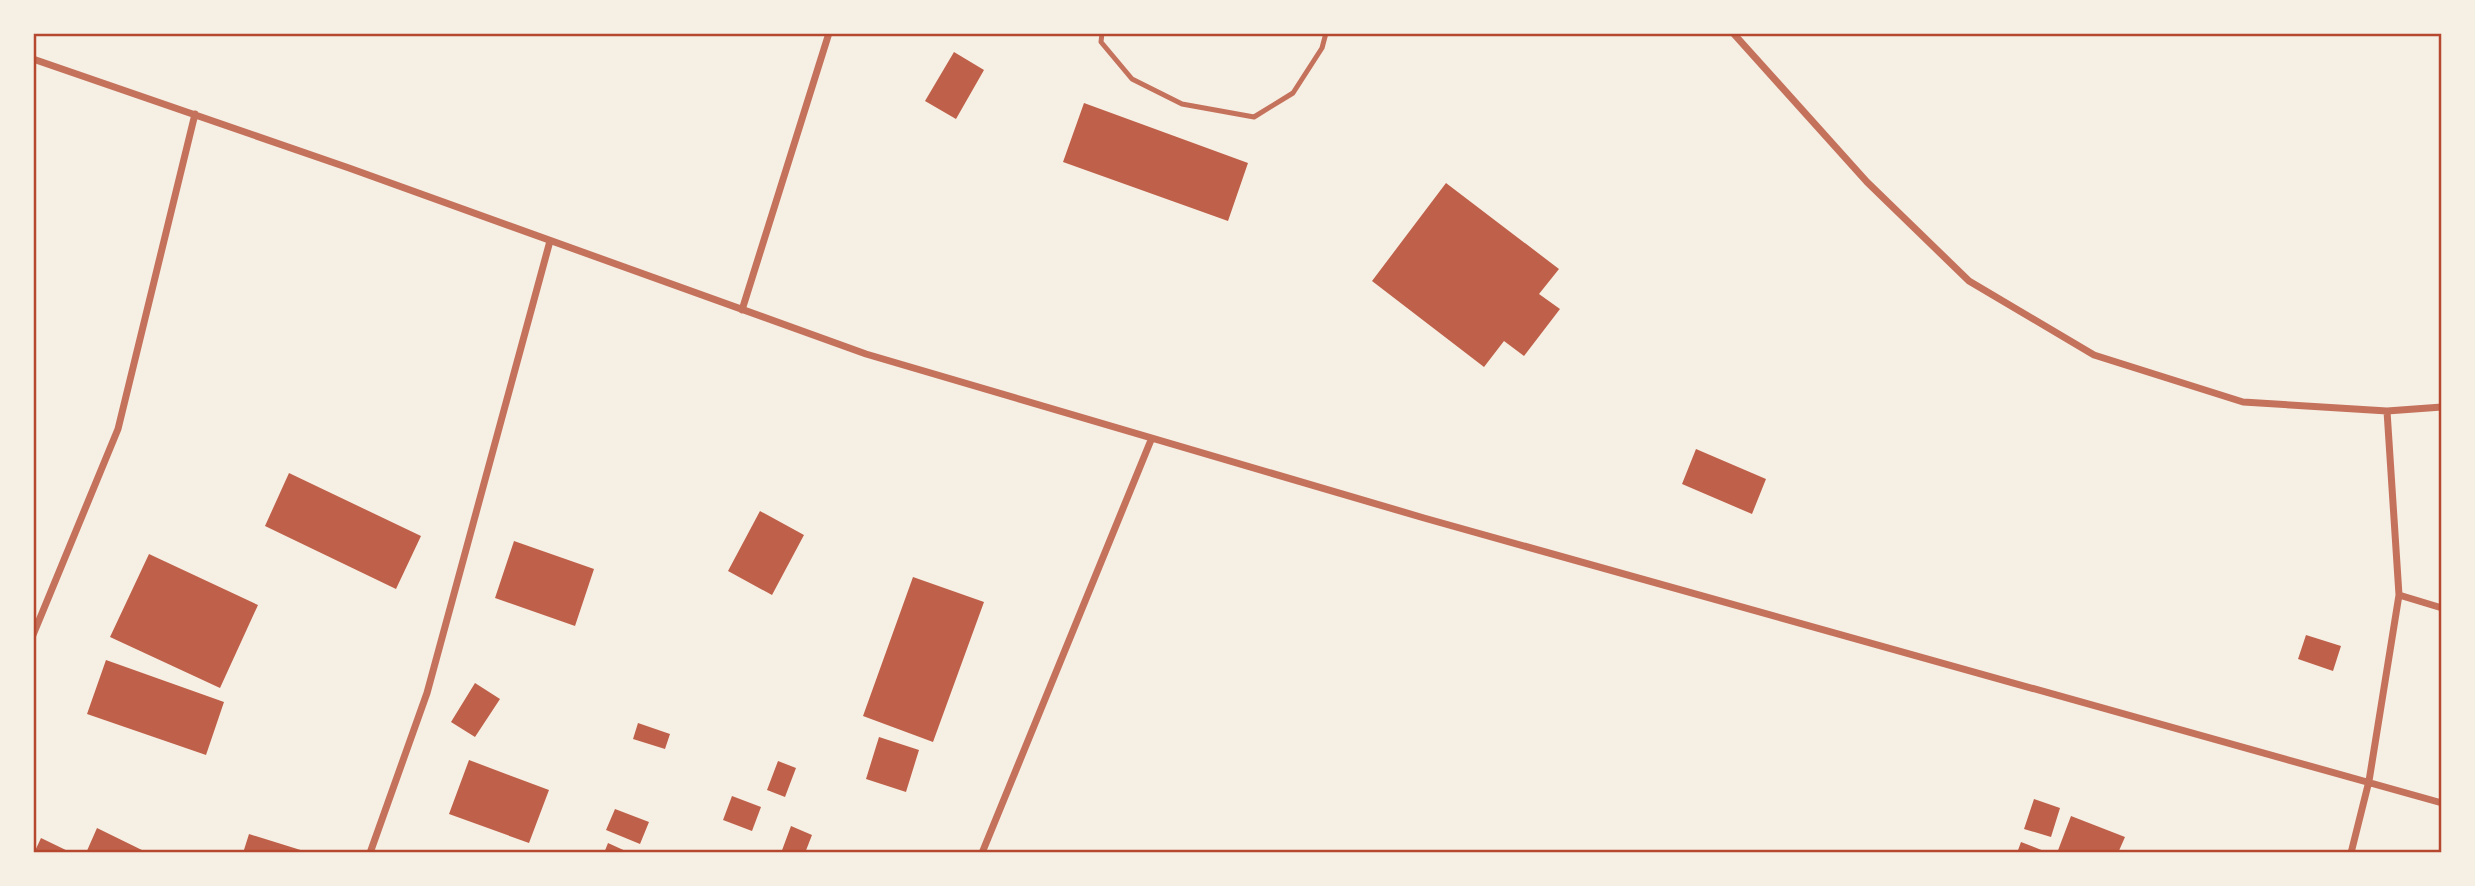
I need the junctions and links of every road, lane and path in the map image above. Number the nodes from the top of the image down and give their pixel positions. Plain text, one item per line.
1 (828, 33) edge
2 (1102, 33) edge
3 (1326, 33) edge
4 (1733, 33) edge
5 (33, 59) edge
6 (195, 114) junction
7 (550, 241) junction
8 (742, 310) junction
9 (2442, 407) edge
10 (2387, 411) junction
11 (1151, 440) junction
12 (2399, 595) junction
13 (2442, 608) edge
14 (33, 635) edge
15 (2370, 781) junction
16 (2442, 803) edge
17 (370, 853) edge
18 (982, 853) edge
19 (2351, 853) edge

1 - 8 street
2 - 3 lane
4 - 10 street
5 - 6 street
6 - 7 street
6 - 14 street
7 - 8 street
7 - 17 street
8 - 11 street
9 - 10 street
10 - 12 street
11 - 15 street
11 - 18 street
12 - 13 street
12 - 15 street
15 - 16 street
15 - 19 street

